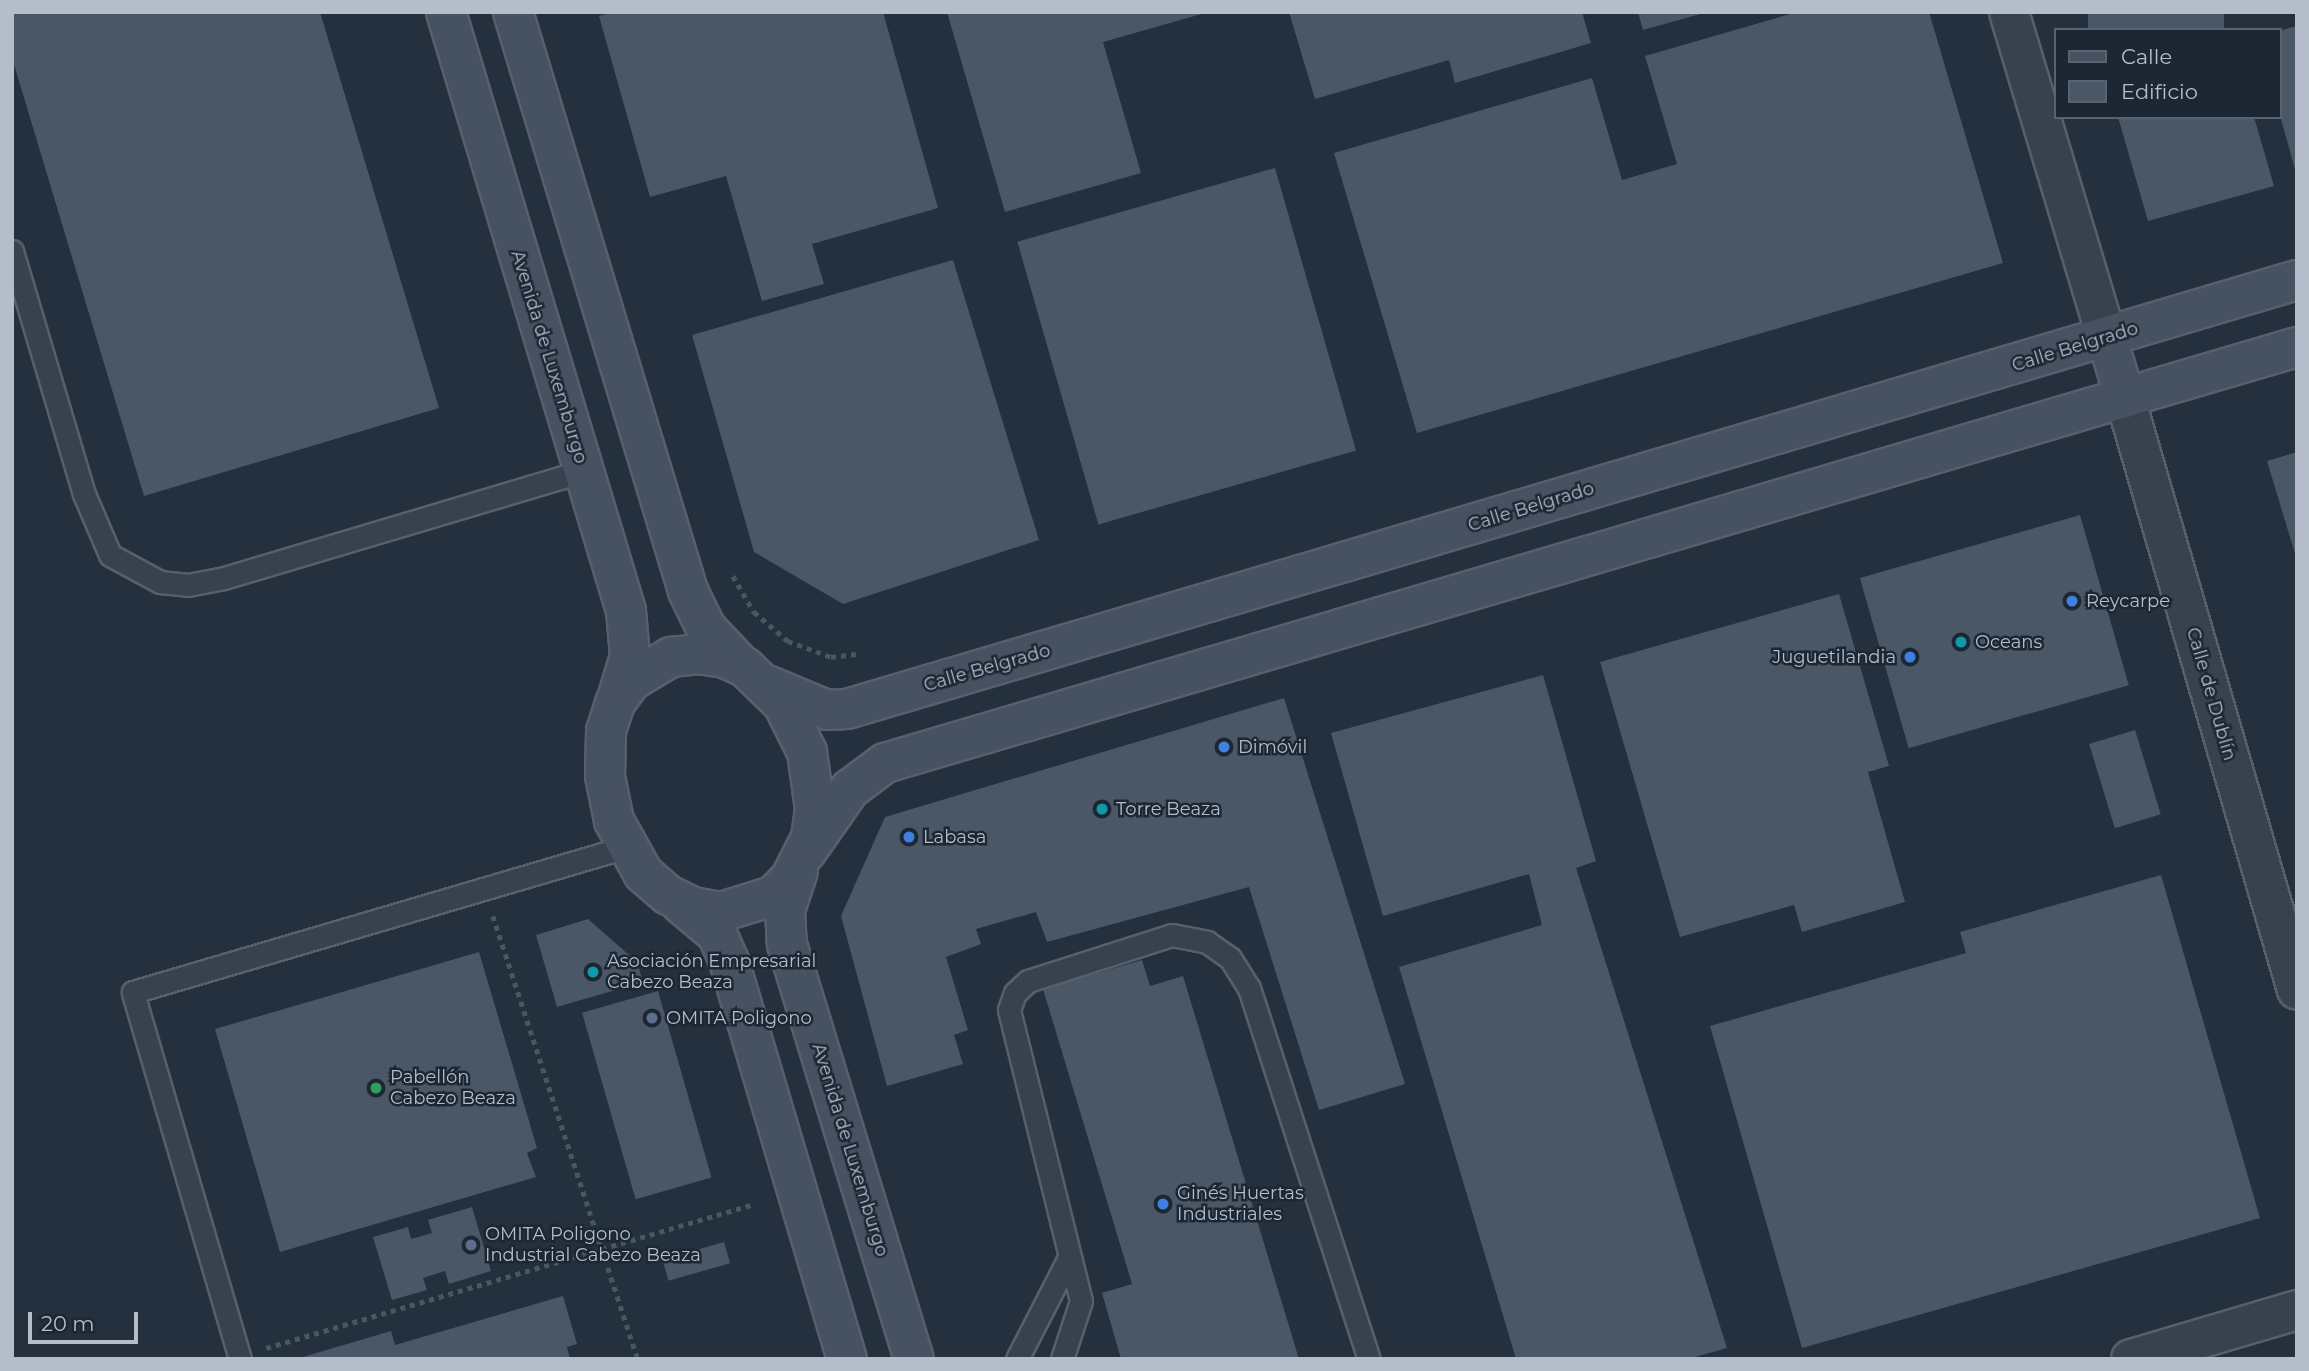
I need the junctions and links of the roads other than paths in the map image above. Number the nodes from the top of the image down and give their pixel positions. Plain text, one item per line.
1 (446, 12) edge
2 (513, 12) edge
3 (2009, 12) edge
4 (12, 251) edge
5 (2297, 280) edge
6 (2107, 338) junction
7 (2297, 347) edge
8 (2125, 398) junction
9 (584, 471) junction
10 (756, 677) junction
11 (615, 703) junction
12 (626, 847) junction
13 (805, 856) junction
14 (668, 895) junction
15 (2297, 990) edge
16 (1069, 1258) junction
17 (2297, 1310) edge
18 (239, 1357) edge
19 (847, 1359) edge
20 (914, 1359) edge
21 (1017, 1359) edge
22 (1062, 1359) edge
23 (1369, 1359) edge
24 (2132, 1359) edge

1 - 9 main road, Avenida de Luxemburgo
2 - 10 main road
3 - 6 street
4 - 9 lane
5 - 6 main road, Calle Belgrado
6 - 8 main road
6 - 10 main road, Calle Belgrado
7 - 8 main road
8 - 13 main road
8 - 15 street, Calle de Dublín
9 - 11 main road, Avenida de Luxemburgo
10 - 11 main road
10 - 13 main road
11 - 12 main road
12 - 14 main road
12 - 18 lane
13 - 14 main road
13 - 20 main road, Avenida de Luxemburgo
14 - 19 main road
16 - 21 lane
16 - 22 lane
16 - 23 lane
17 - 24 street

